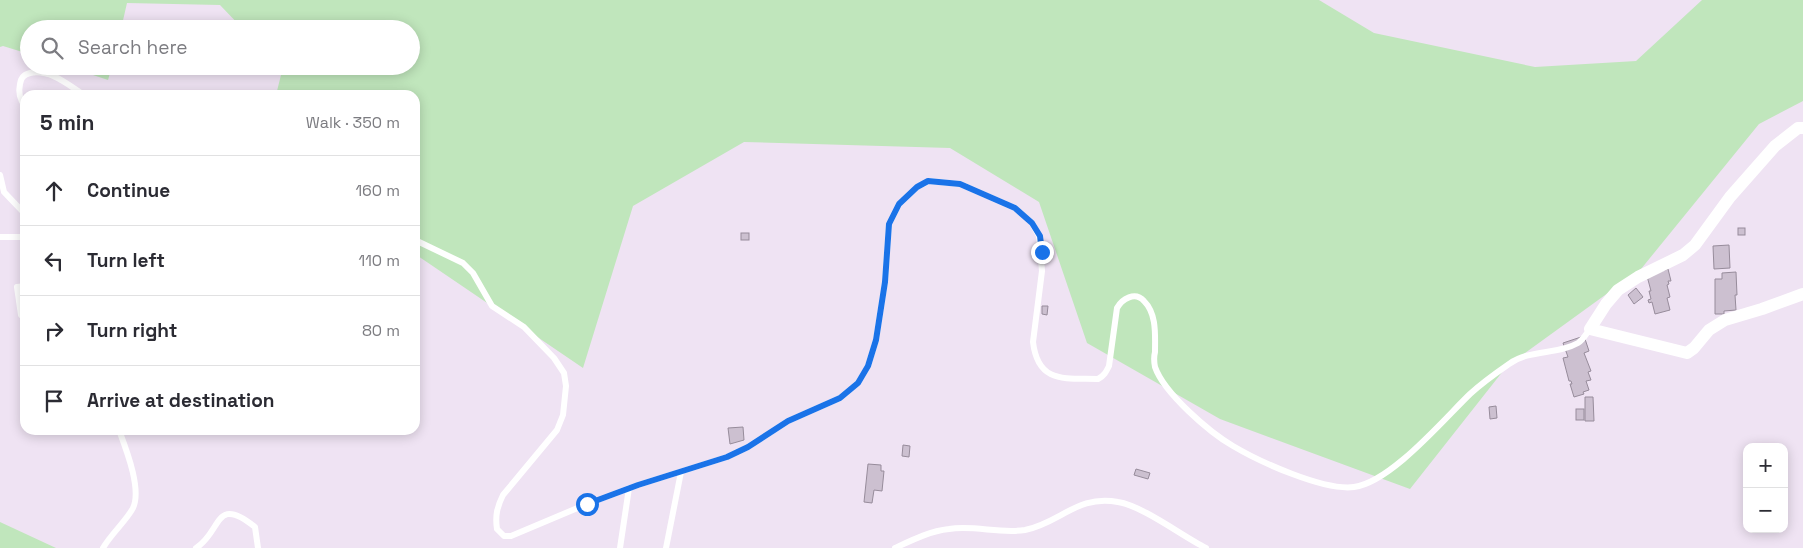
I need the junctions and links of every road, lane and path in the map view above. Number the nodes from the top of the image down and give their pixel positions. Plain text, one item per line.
1 (25, 75) edge
2 (51, 75) edge
3 (76, 90) edge
4 (20, 99) edge
5 (1803, 128) edge
6 (0, 175) edge
7 (20, 209) edge
8 (0, 237) edge
9 (20, 237) edge
10 (420, 242) edge
11 (20, 287) edge
12 (1803, 294) edge
13 (20, 307) edge
14 (1590, 329) junction
15 (121, 435) edge
16 (680, 472) junction
17 (629, 488) junction
18 (103, 548) edge
19 (196, 548) edge
20 (258, 548) edge
21 (620, 548) edge
22 (666, 548) edge
23 (895, 548) edge
24 (1206, 548) edge

1 - 4 lane
2 - 3 lane
5 - 14 street
6 - 7 lane
8 - 9 lane
10 - 17 lane
11 - 13 lane
12 - 14 street
14 - 16 lane
15 - 18 lane
16 - 17 lane
16 - 22 lane
17 - 21 lane
19 - 20 lane
23 - 24 lane

